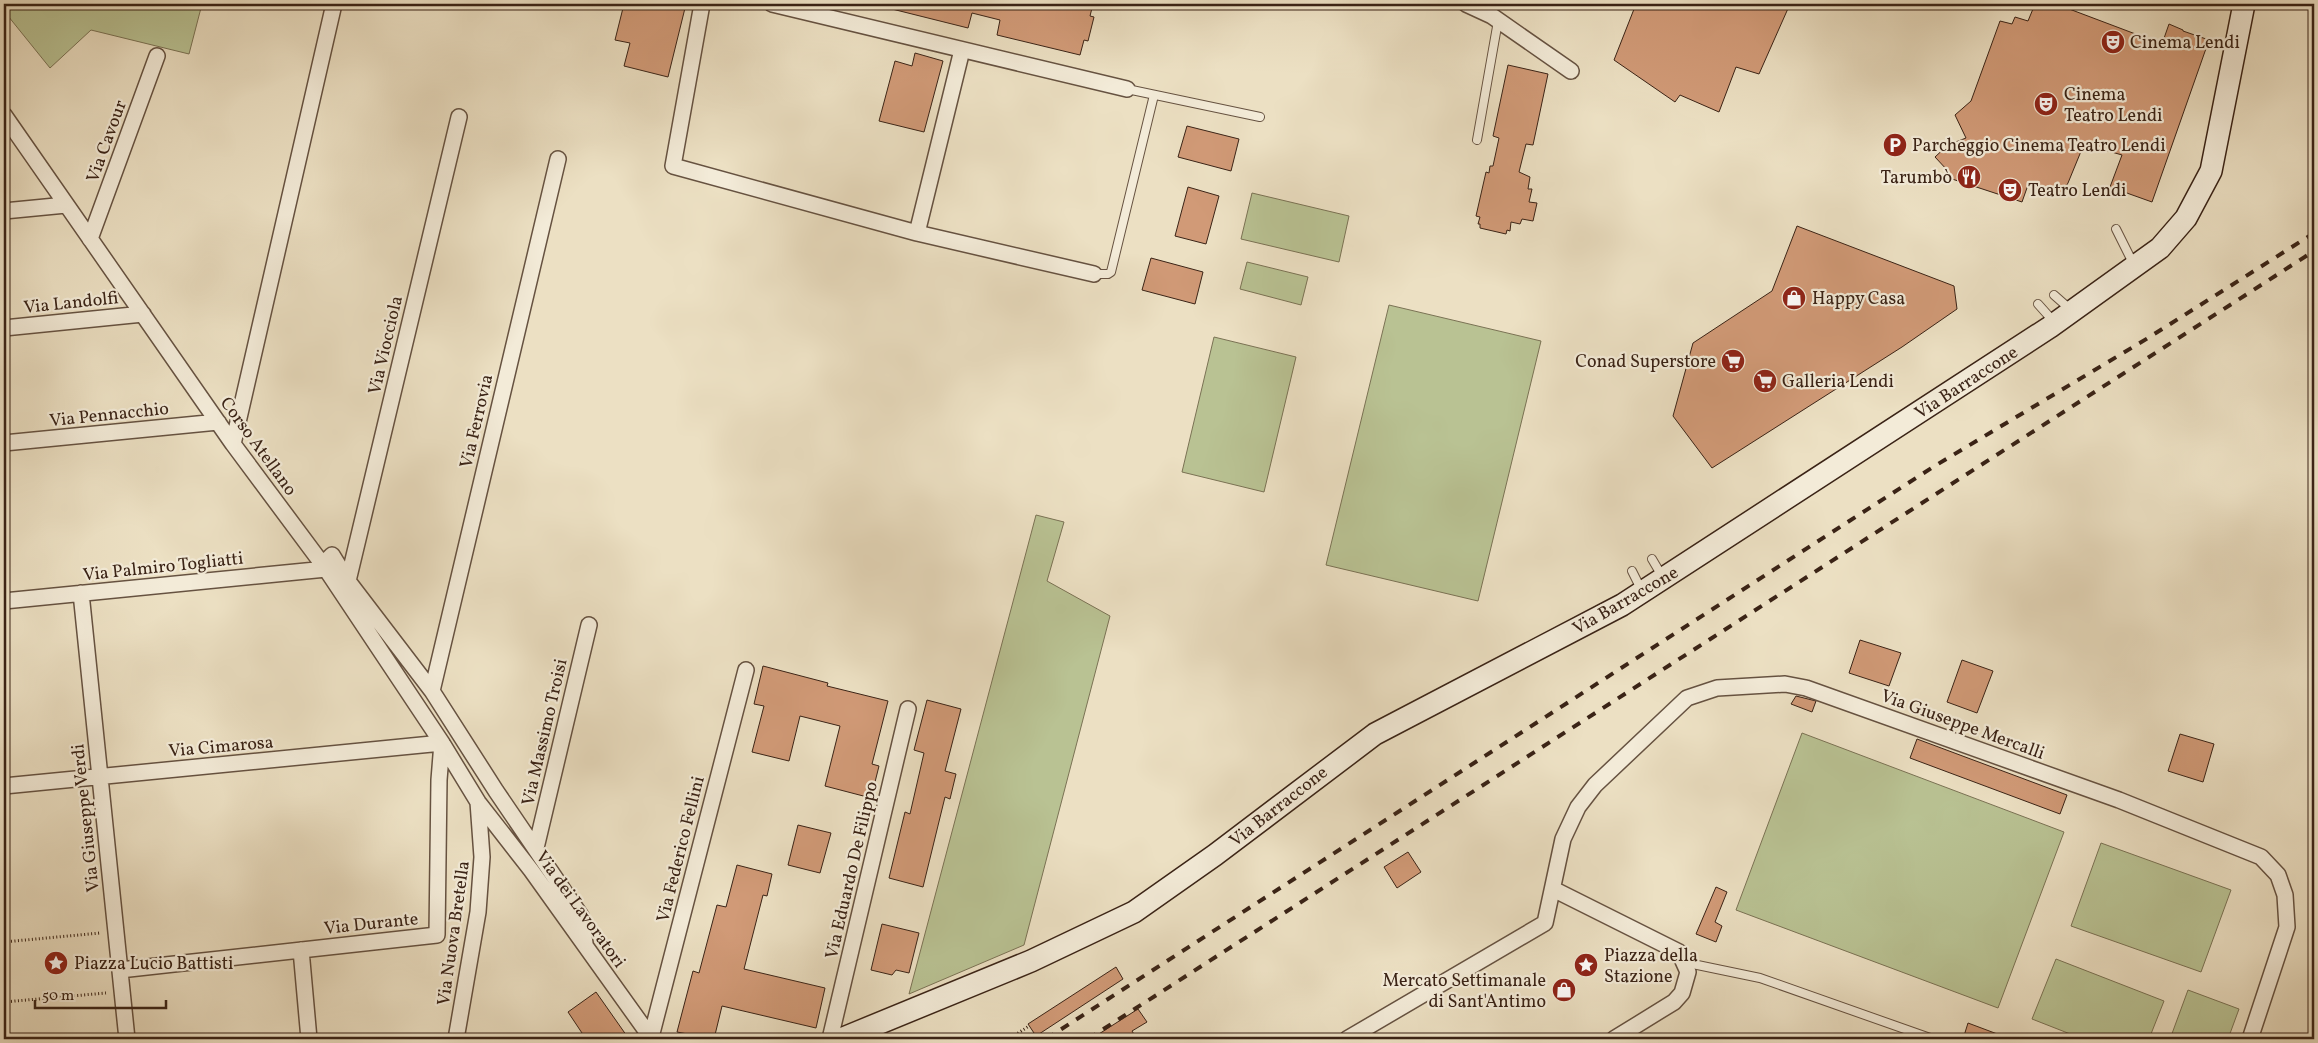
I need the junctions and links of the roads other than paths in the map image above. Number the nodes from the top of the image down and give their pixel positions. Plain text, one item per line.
1 (334, 4) edge
2 (702, 4) edge
3 (772, 4) edge
4 (1466, 4) edge
5 (2244, 4) edge
6 (1498, 20) junction
7 (962, 50) junction
8 (157, 56) dead end
9 (1571, 71) dead end
10 (1127, 89) joint
11 (1154, 95) junction
12 (4, 115) edge
13 (459, 117) dead end
14 (1260, 117) dead end
15 (1477, 140) dead end
16 (558, 159) dead end
17 (66, 205) junction
18 (4, 211) edge
19 (2116, 229) dead end
20 (917, 233) junction
21 (90, 238) junction
22 (2135, 266) junction
23 (1094, 274) joint
24 (2054, 294) dead end
25 (2038, 304) dead end
26 (2072, 311) junction
27 (143, 314) junction
28 (2055, 324) junction
29 (4, 328) edge
30 (218, 422) junction
31 (4, 443) edge
32 (233, 444) junction
33 (1652, 559) dead end
34 (326, 569) junction
35 (1632, 571) dead end
36 (1664, 578) junction
37 (348, 582) junction
38 (1642, 590) junction
39 (81, 594) junction
40 (4, 601) edge
41 (589, 625) dead end
42 (746, 670) dead end
43 (432, 691) junction
44 (908, 709) dead end
45 (442, 743) junction
46 (100, 776) junction
47 (4, 786) edge
48 (478, 802) junction
49 (536, 848) junction
50 (1553, 889) junction
51 (586, 946) junction
52 (301, 950) junction
53 (1683, 962) junction
54 (120, 970) junction
55 (652, 1038) edge
56 (127, 1039) edge
57 (309, 1039) edge
58 (456, 1039) edge
59 (830, 1039) edge
60 (841, 1039) edge
61 (1347, 1039) edge
62 (1614, 1039) edge
63 (1933, 1039) edge
64 (2250, 1039) edge

1 - 32 street
2 - 20 street
3 - 7 street
4 - 6 street
5 - 22 street, Via Barraccone
6 - 9 street
6 - 15 lane
7 - 10 street
7 - 20 street
8 - 21 street, Via Cavour
10 - 11 lane
11 - 14 lane
11 - 23 lane
12 - 17 street, Corso Atellano
13 - 37 street, Via Viocciola
16 - 43 street, Via Ferrovia
17 - 18 street
17 - 21 street, Corso Atellano
19 - 22 lane
20 - 23 street
21 - 27 street, Corso Atellano
22 - 26 street, Via Barraccone
24 - 26 lane
25 - 28 lane
26 - 28 street, Via Barraccone
27 - 29 street, Via Landolfi
27 - 30 street, Corso Atellano
28 - 36 street, Via Barraccone
30 - 31 street, Via Pennacchio
30 - 32 street, Corso Atellano
32 - 34 street, Corso Atellano
33 - 36 lane
34 - 37 street, Via Palmiro Togliatti
34 - 39 street, Via Palmiro Togliatti
34 - 45 street, Corso Atellano
35 - 38 lane
36 - 38 street, Via Barraccone
37 - 43 street
38 - 60 street, Via Barraccone
39 - 40 street, Via Palmiro Togliatti
39 - 46 street, Via Giuseppe Verdi
41 - 49 street, Via Massimo Troisi
42 - 55 street, Via Federico Fellini
43 - 49 street
44 - 59 street, Via Eduardo De Filippo
45 - 46 street, Via Cimarosa
45 - 48 street, Corso Atellano
45 - 52 street, Via Durante
46 - 47 street, Via Cimarosa
46 - 54 street, Via Giuseppe Verdi
48 - 51 street, Via dei Lavoratori
48 - 58 street, Via Nuova Bretella
49 - 51 street
50 - 53 street
50 - 61 street, Via Giuseppe Mercalli
50 - 64 street, Via Giuseppe Mercalli
51 - 55 street, Via dei Lavoratori
52 - 54 street, Via Durante
52 - 57 street
53 - 62 street
53 - 63 lane
54 - 56 street, Via Giuseppe Verdi

